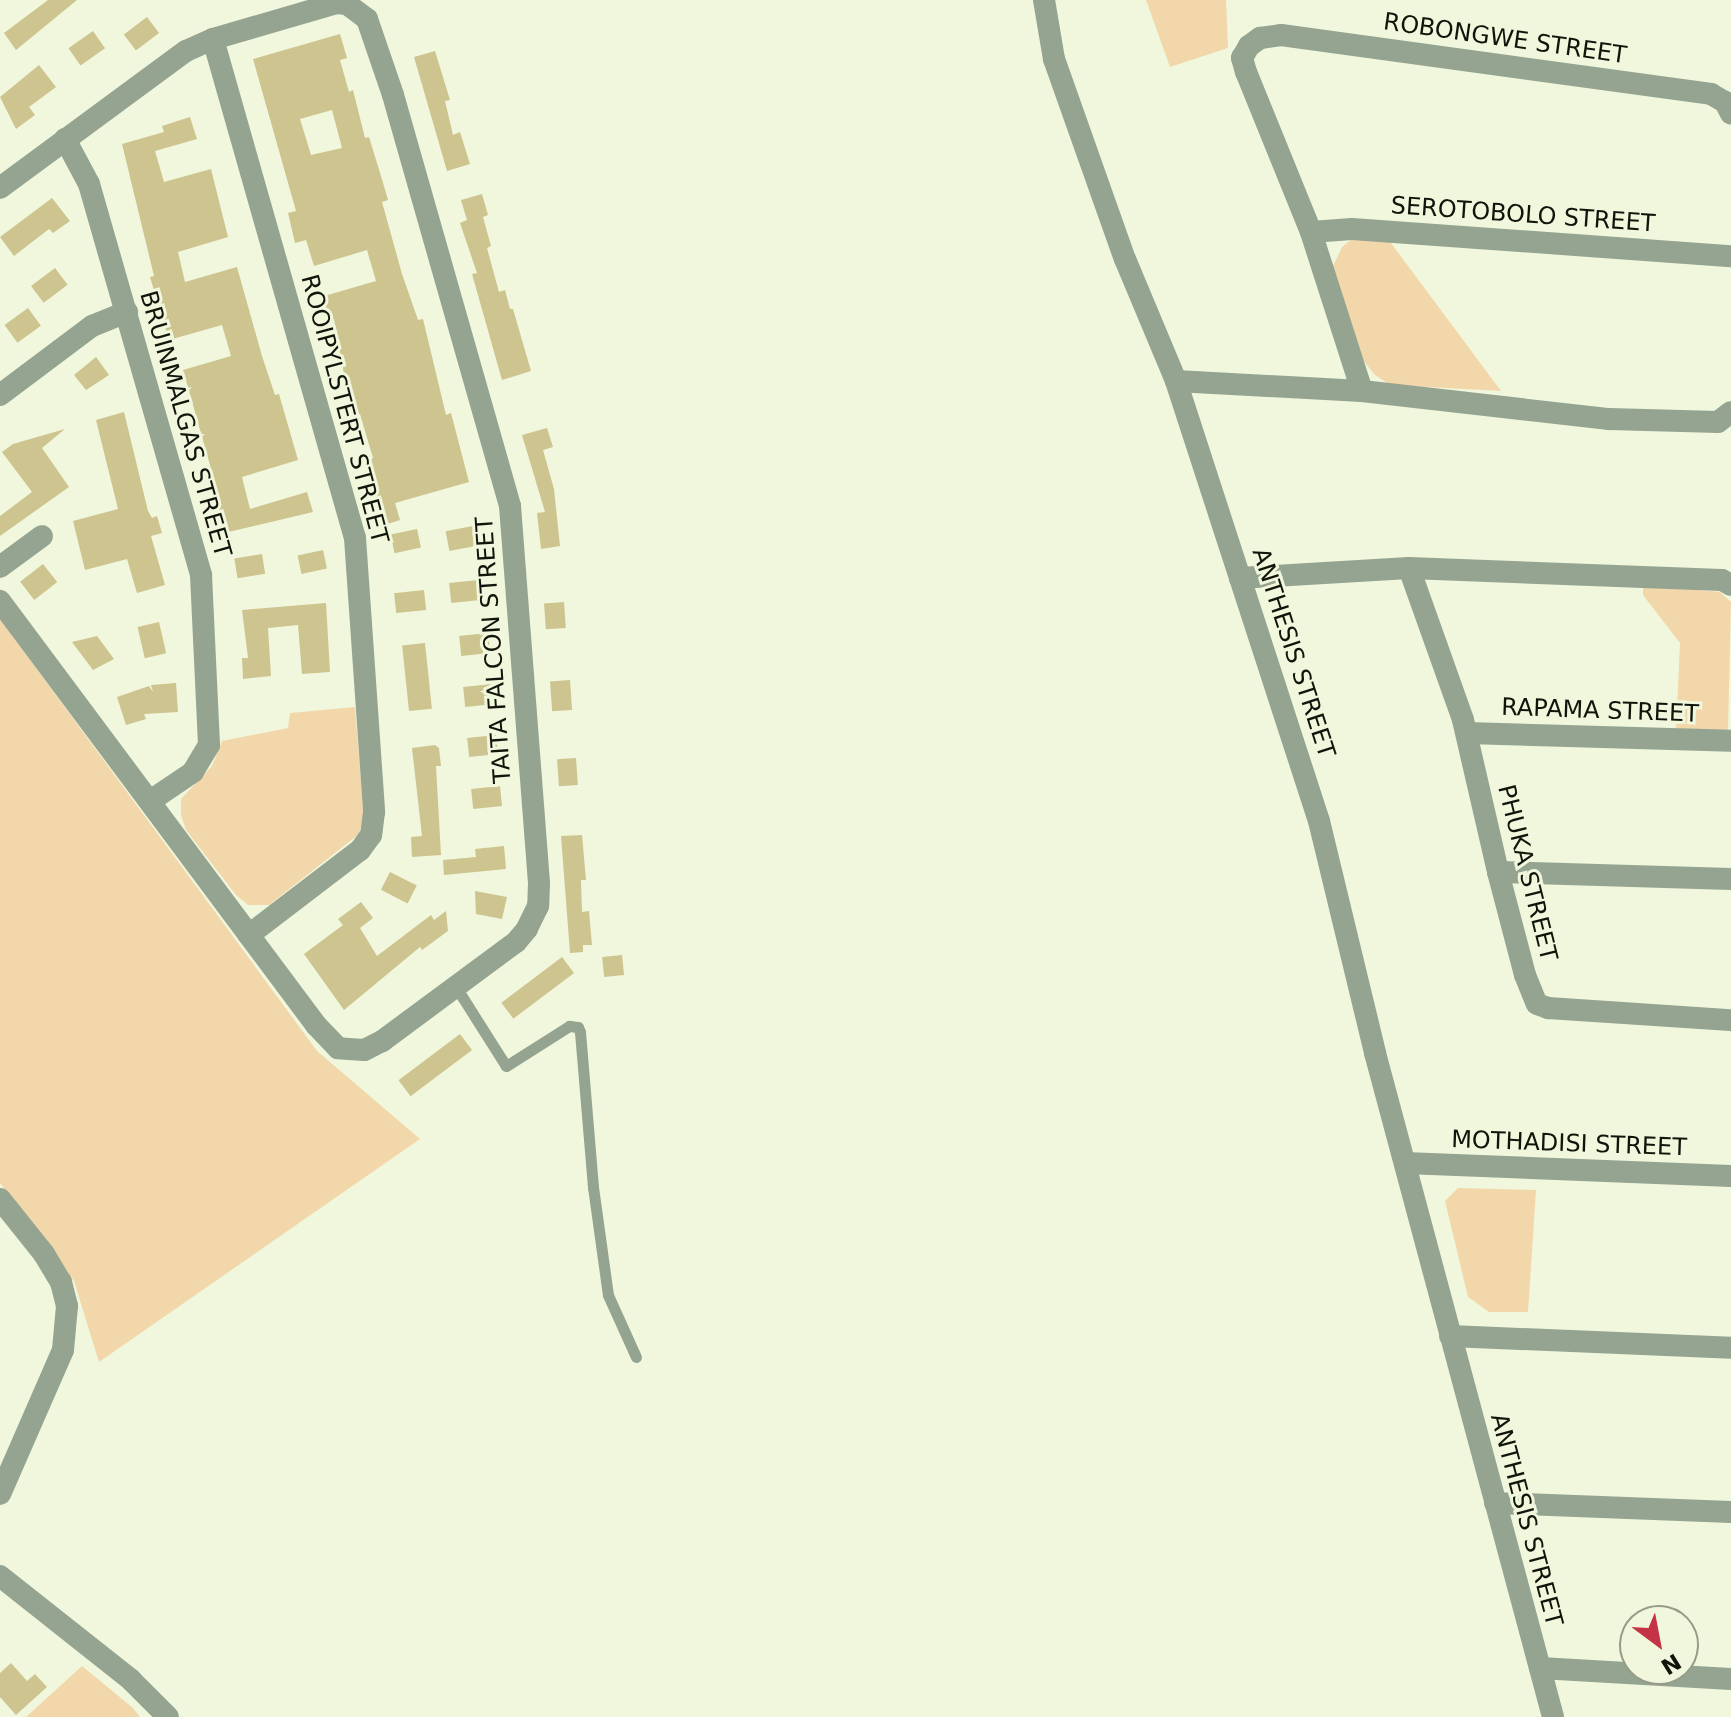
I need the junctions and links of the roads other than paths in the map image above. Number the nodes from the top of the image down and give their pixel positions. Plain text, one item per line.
1 (1044, 0) edge
2 (213, 39) junction
3 (1731, 114) edge
4 (65, 139) junction
5 (0, 188) edge
6 (1311, 232) junction
7 (1731, 256) edge
8 (127, 312) junction
9 (1176, 381) junction
10 (1362, 391) junction
11 (0, 395) edge
12 (1731, 412) edge
13 (42, 536) dead end
14 (0, 567) edge
15 (1409, 568) junction
16 (1240, 578) junction
17 (1731, 585) edge
18 (0, 601) edge
19 (1467, 733) junction
20 (1731, 741) edge
21 (150, 801) junction
22 (1498, 872) junction
23 (1731, 879) edge
24 (249, 935) junction
25 (456, 987) junction
26 (1731, 1020) edge
27 (1405, 1163) junction
28 (1731, 1176) edge
29 (0, 1199) edge
30 (1450, 1336) junction
31 (1731, 1348) edge
32 (636, 1357) dead end
33 (0, 1494) edge
34 (1495, 1503) junction
35 (1731, 1512) edge
36 (0, 1576) edge
37 (1540, 1668) junction
38 (1731, 1679) edge
39 (168, 1717) edge
40 (1553, 1717) edge

1 - 9 street, ANTHESIS STREET
2 - 4 street, TAITA FALCON STREET
2 - 24 street, ROOIPYLSTERT STREET
2 - 25 street, TAITA FALCON STREET
3 - 6 street, ROBONGWE STREET
4 - 5 street, TAITA FALCON STREET
4 - 8 street, BRUINMALGAS STREET
6 - 7 street, SEROTOBOLO STREET
6 - 10 street, ROBONGWE STREET
8 - 11 street
8 - 21 street, BRUINMALGAS STREET
9 - 10 street
9 - 16 street, ANTHESIS STREET
10 - 12 street
13 - 14 street
15 - 16 street
15 - 17 street
15 - 19 street, PHUKA STREET
16 - 27 street, ANTHESIS STREET
18 - 21 street, TAITA FALCON STREET
19 - 20 street, RAPAMA STREET
19 - 22 street, PHUKA STREET
21 - 24 street, TAITA FALCON STREET
22 - 23 street
22 - 26 street, PHUKA STREET
24 - 25 street, TAITA FALCON STREET
25 - 32 lane
27 - 28 street, MOTHADISI STREET
27 - 30 street, ANTHESIS STREET
29 - 33 street
30 - 31 street
30 - 34 street, ANTHESIS STREET
34 - 35 street
34 - 37 street, ANTHESIS STREET
36 - 39 street
37 - 38 street
37 - 40 street, ANTHESIS STREET

